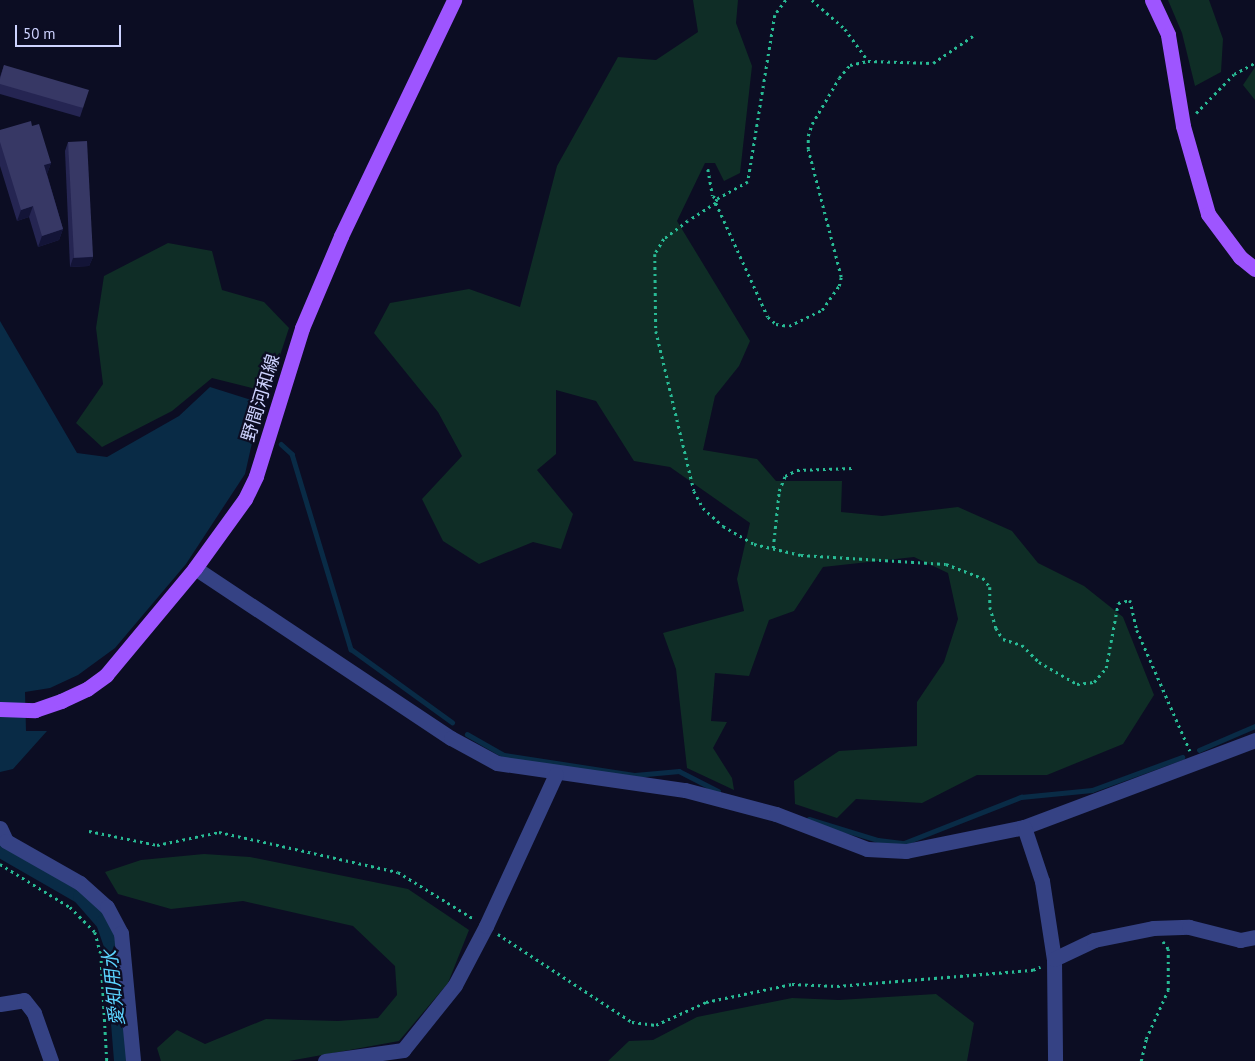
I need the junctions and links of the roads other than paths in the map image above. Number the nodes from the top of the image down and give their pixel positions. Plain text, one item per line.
1 (454, 0) edge
2 (1152, 0) edge
3 (1255, 269) edge
4 (196, 568) junction
5 (0, 709) edge
6 (1255, 740) edge
7 (556, 774) junction
8 (1024, 827) junction
9 (0, 828) edge
10 (1255, 938) edge
11 (1054, 959) junction
12 (0, 1004) edge
13 (50, 1061) edge
14 (133, 1061) edge
15 (325, 1061) edge
16 (1055, 1061) edge

1 - 4 main road, 野間河和線
2 - 3 main road
4 - 5 main road, 野間河和線
4 - 7 street
6 - 8 street
7 - 8 street
7 - 15 street
8 - 11 street
9 - 14 street
10 - 11 street
11 - 16 street
12 - 13 street

